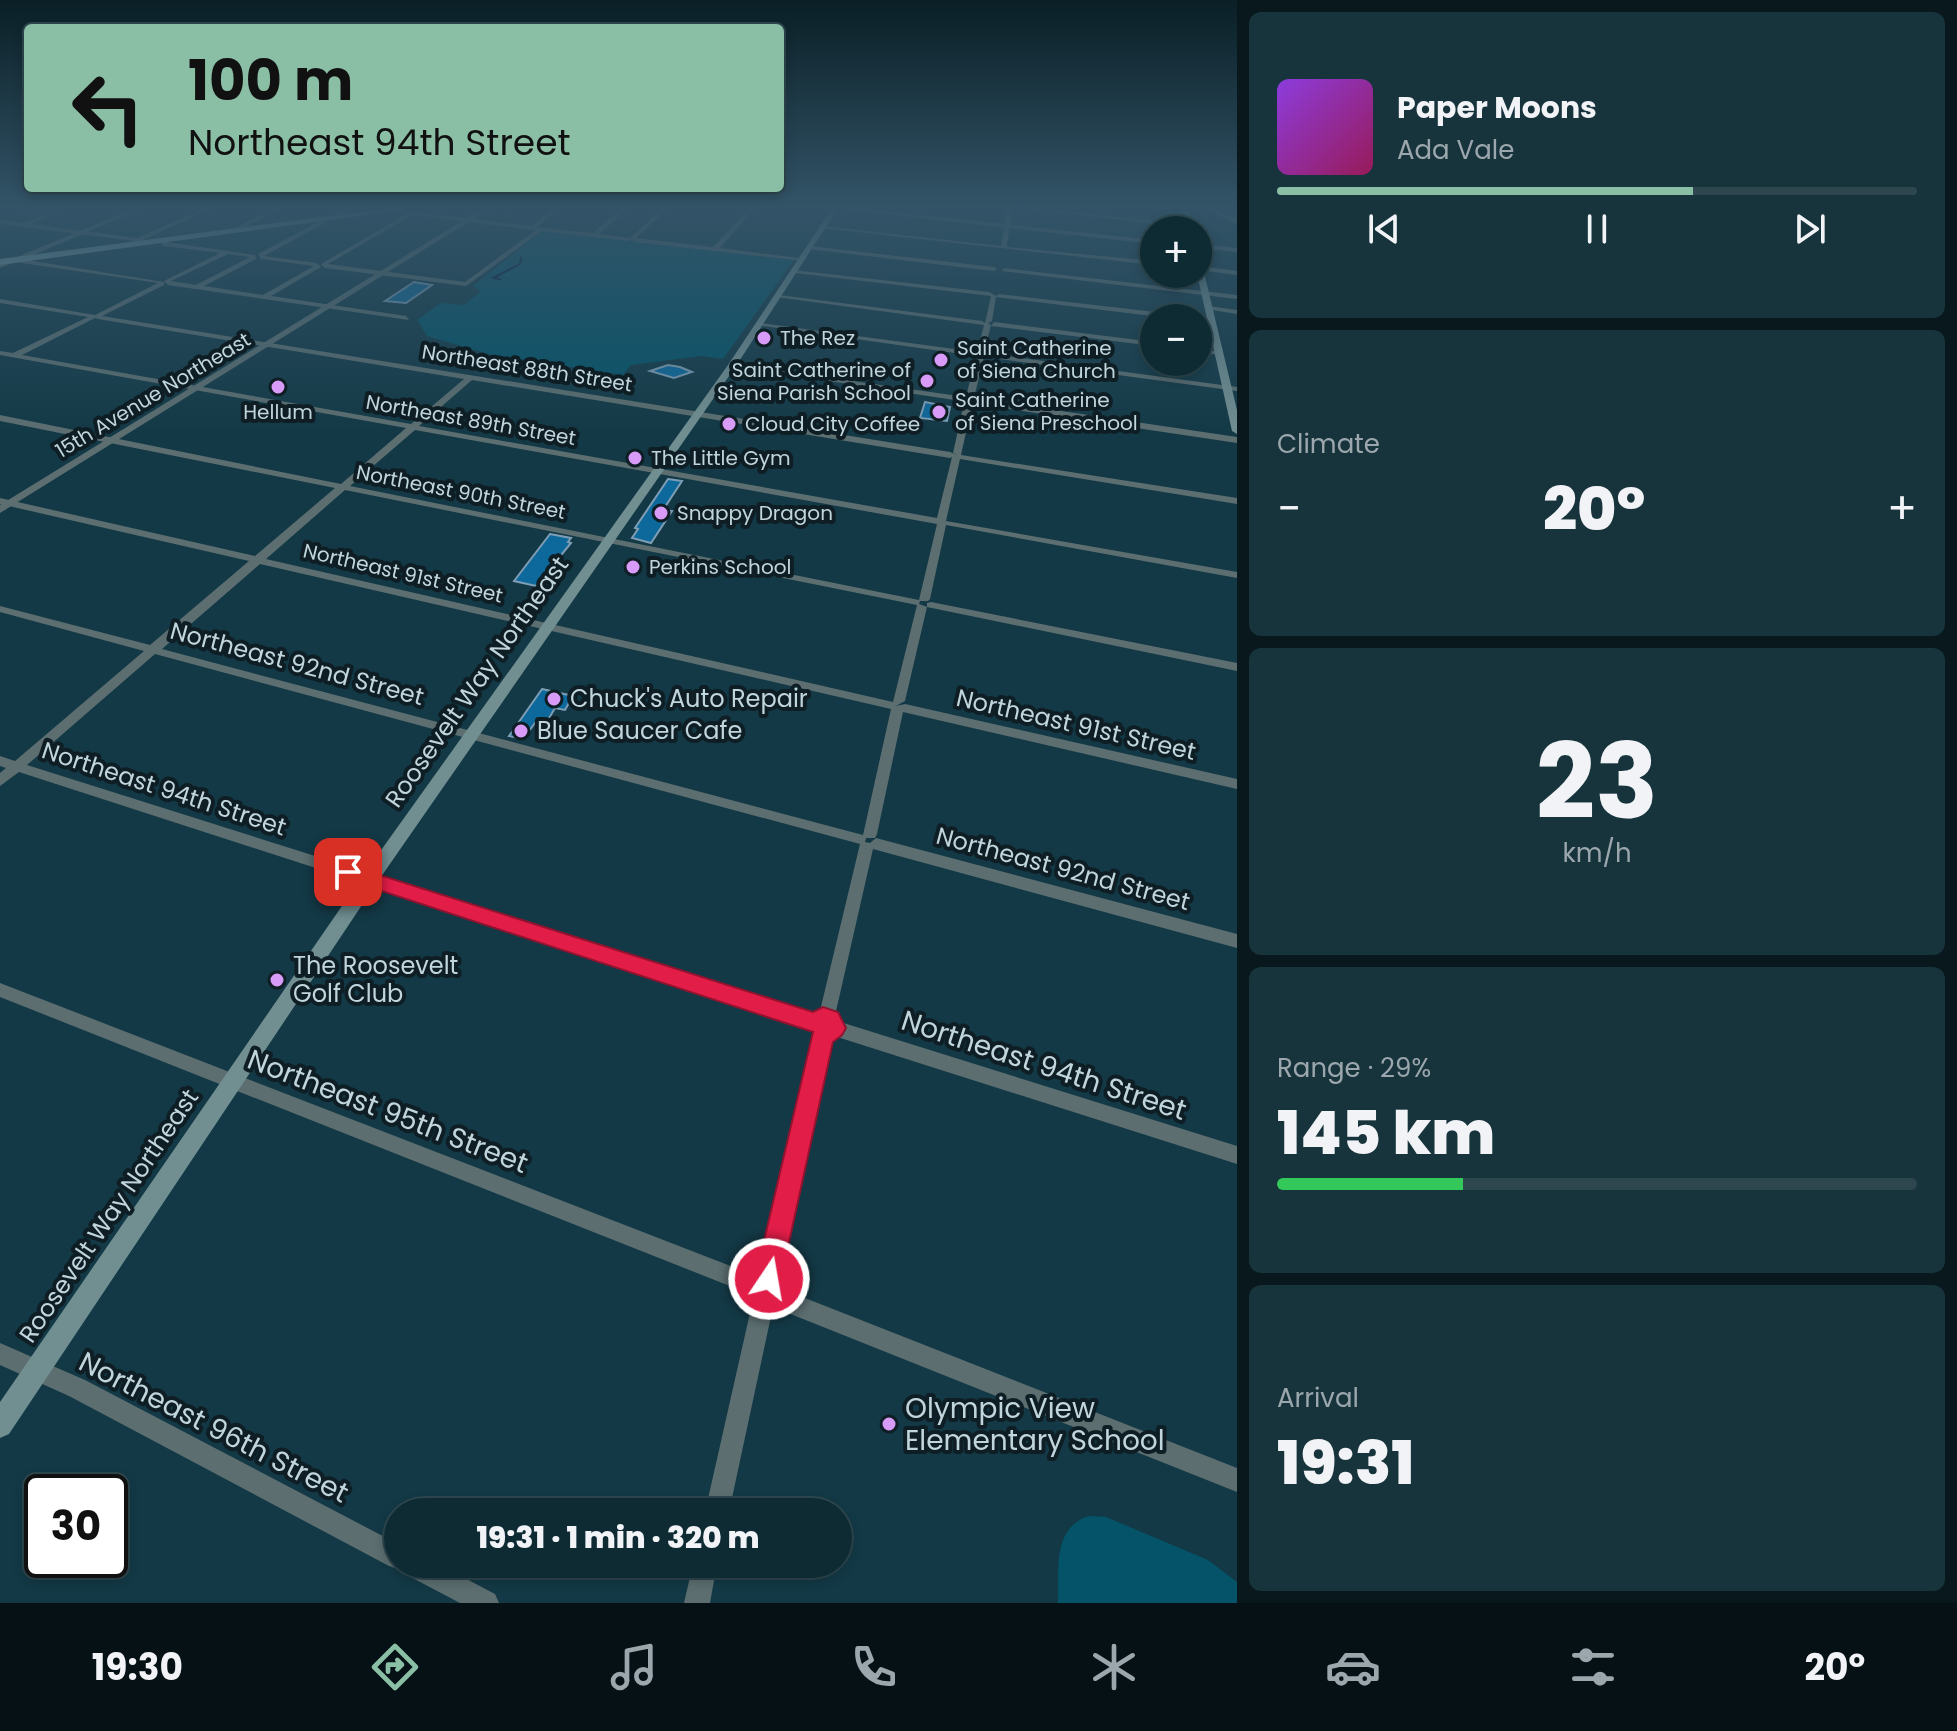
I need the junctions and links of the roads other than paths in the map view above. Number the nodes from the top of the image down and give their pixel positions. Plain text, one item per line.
1 (163, 283) edge
2 (170, 283) edge
3 (205, 283) edge
4 (289, 283) edge
5 (371, 283) edge
6 (788, 283) edge
7 (893, 283) edge
8 (996, 283) edge
9 (1114, 283) edge
10 (197, 287) junction
11 (1204, 288) edge
12 (1205, 293) junction
13 (994, 295) junction
14 (264, 297) junction
15 (779, 297) junction
16 (1237, 297) edge
17 (0, 301) edge
18 (1207, 304) edge
19 (333, 307) junction
20 (1212, 309) edge
21 (1140, 312) edge
22 (1237, 312) edge
23 (95, 316) junction
24 (406, 318) dead end
25 (988, 323) junction
26 (760, 325) junction
27 (1212, 325) edge
28 (1140, 342) edge
29 (270, 345) junction
30 (1212, 352) edge
31 (0, 353) edge
32 (1219, 353) junction
33 (980, 354) junction
34 (13, 355) junction
35 (0, 362) edge
36 (732, 366) junction
37 (471, 377) junction
38 (1232, 388) edge
39 (198, 389) junction
40 (969, 401) junction
41 (697, 414) junction
42 (0, 418) edge
43 (413, 427) junction
44 (1237, 431) edge
45 (1237, 440) edge
46 (114, 441) junction
47 (957, 456) junction
48 (656, 471) junction
49 (342, 487) junction
50 (1237, 501) edge
51 (3, 505) edge
52 (942, 522) junction
53 (609, 541) junction
54 (258, 560) junction
55 (1237, 575) edge
56 (923, 603) junction
57 (0, 609) edge
58 (549, 627) junction
59 (152, 650) junction
60 (1237, 667) edge
61 (898, 706) junction
62 (473, 735) junction
63 (0, 761) edge
64 (17, 767) junction
65 (0, 781) edge
66 (1237, 784) edge
67 (868, 841) junction
68 (370, 879) junction
69 (1237, 941) edge
70 (0, 990) edge
71 (825, 1025) junction
72 (231, 1082) junction
73 (1237, 1155) edge
74 (766, 1292) junction
75 (0, 1354) edge
76 (37, 1370) junction
77 (0, 1425) edge
78 (1237, 1480) edge
79 (720, 1498) edge
80 (384, 1550) edge
81 (439, 1578) edge
82 (702, 1578) edge
83 (486, 1603) edge
84 (697, 1603) edge

1 - 23 street
2 - 10 street
3 - 10 street
4 - 14 street
5 - 19 street, 15th Avenue Northeast
6 - 15 main road, Roosevelt Way Northeast
7 - 13 street
8 - 13 street
9 - 12 street
10 - 14 street
11 - 12 main road
12 - 16 street
12 - 18 main road
13 - 21 street
13 - 25 street
14 - 19 street
15 - 25 street
15 - 26 main road, Roosevelt Way Northeast
17 - 23 street, Northeast 88th Street
19 - 24 street
19 - 29 street, 15th Avenue Northeast
20 - 22 street
23 - 29 street, Northeast 88th Street
23 - 34 street
25 - 28 street
25 - 33 street
26 - 33 street
26 - 36 main road, Roosevelt Way Northeast
27 - 32 main road
29 - 37 street, Northeast 88th Street
29 - 39 street, 15th Avenue Northeast
30 - 32 street
31 - 34 street, Northeast 89th Street
32 - 38 main road
33 - 38 street
33 - 40 street
34 - 35 street
34 - 39 street, Northeast 89th Street
36 - 40 street
36 - 41 main road, Roosevelt Way Northeast
37 - 41 street, Northeast 88th Street
37 - 43 street
38 - 44 main road
39 - 43 street, Northeast 89th Street
39 - 46 street, 15th Avenue Northeast
40 - 45 street
40 - 47 street
41 - 47 street, Northeast 88th Street
41 - 48 main road, Roosevelt Way Northeast
42 - 46 street, Northeast 90th Street
43 - 48 street, Northeast 89th Street
43 - 49 street
46 - 49 street, Northeast 90th Street
46 - 51 street, 15th Avenue Northeast
47 - 50 street, Northeast 88th Street
47 - 52 street
48 - 52 street, Northeast 89th Street
48 - 53 main road, Roosevelt Way Northeast
49 - 53 street, Northeast 90th Street
49 - 54 street
51 - 54 street, Northeast 91st Street
52 - 55 street, Northeast 89th Street
52 - 56 street
53 - 56 street, Northeast 90th Street
53 - 58 main road, Roosevelt Way Northeast
54 - 58 street, Northeast 91st Street
54 - 59 street
56 - 60 street, Northeast 90th Street
56 - 61 street
57 - 59 street, Northeast 92nd Street
58 - 61 street, Northeast 91st Street
58 - 62 main road, Roosevelt Way Northeast
59 - 62 street, Northeast 92nd Street
59 - 64 street
61 - 66 street, Northeast 91st Street
61 - 67 street
62 - 67 street, Northeast 92nd Street
62 - 68 main road, Roosevelt Way Northeast
63 - 64 street, Northeast 94th Street
64 - 65 street
64 - 68 street, Northeast 94th Street
67 - 69 street, Northeast 92nd Street
67 - 71 street
68 - 71 street, Northeast 94th Street
68 - 72 main road, Roosevelt Way Northeast
70 - 72 street, Northeast 95th Street
71 - 73 street, Northeast 94th Street
71 - 74 street
72 - 74 street, Northeast 95th Street
72 - 76 main road, Roosevelt Way Northeast
74 - 78 street, Northeast 95th Street
74 - 79 street
75 - 76 street, Northeast 96th Street
76 - 77 main road, Roosevelt Way Northeast
76 - 80 street, Northeast 96th Street
81 - 83 street
82 - 84 street

